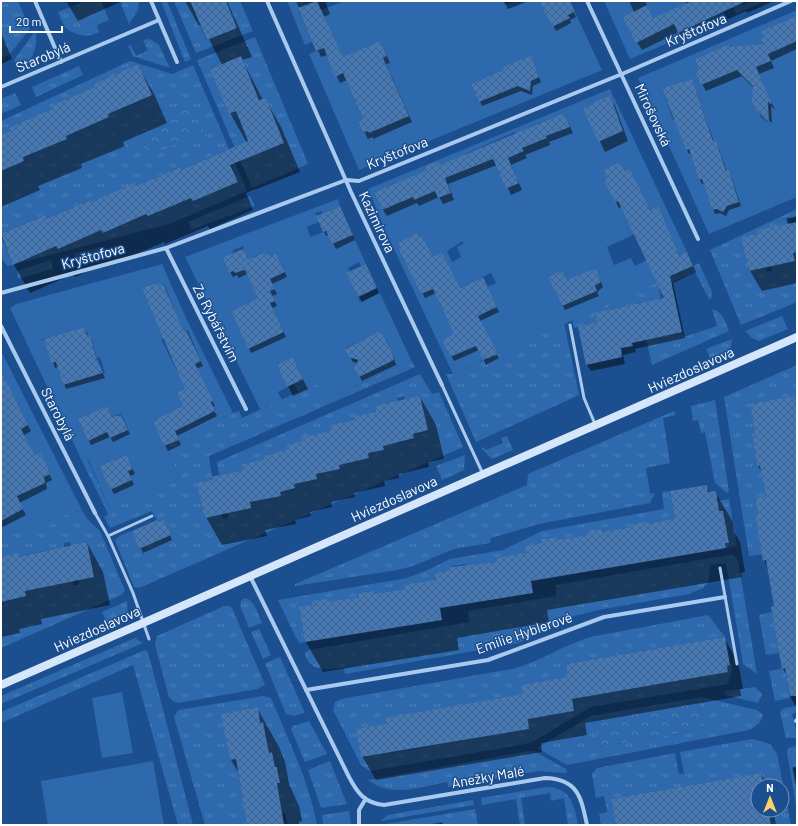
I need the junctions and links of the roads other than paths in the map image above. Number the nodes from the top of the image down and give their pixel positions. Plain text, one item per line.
1 (35, 1) edge
2 (151, 1) edge
3 (267, 1) edge
4 (587, 1) edge
5 (791, 1) edge
6 (159, 20) junction
7 (61, 62) junction
8 (177, 62) dead end
9 (622, 74) junction
10 (1, 87) edge
11 (346, 180) junction
12 (698, 239) dead end
13 (166, 248) junction
14 (1, 293) edge
15 (570, 325) dead end
16 (1, 326) edge
17 (797, 337) edge
18 (442, 385) joint
19 (246, 409) dead end
20 (596, 425) junction
21 (483, 474) junction
22 (95, 513) joint
23 (152, 516) dead end
24 (108, 536) junction
25 (720, 568) dead end
26 (250, 576) junction
27 (725, 597) junction
28 (144, 623) junction
29 (149, 639) dead end
30 (737, 664) dead end
31 (1, 685) edge
32 (306, 690) junction
33 (365, 800) junction
34 (358, 825) edge
35 (586, 825) edge

1 - 7 street
2 - 6 street
3 - 11 street, Kazimírova
4 - 9 street, Mirošovská
5 - 9 street, Kryštofova
6 - 7 street, Starobylá
6 - 8 street
7 - 10 street, Starobylá
9 - 11 street, Kryštofova
9 - 12 street, Mirošovská
11 - 13 street, Kryštofova
11 - 18 street, Kazimírova
13 - 14 street, Kryštofova
13 - 19 street, Za Rybářstvím
15 - 20 lane
16 - 22 street, Starobylá
17 - 20 street, Hviezdoslavova
18 - 21 lane
20 - 21 street, Hviezdoslavova
21 - 26 street, Hviezdoslavova
22 - 24 lane
23 - 24 lane
24 - 28 lane
25 - 27 lane
26 - 28 street, Hviezdoslavova
26 - 32 street
27 - 30 lane
27 - 32 street, Emilie Hyblerové
28 - 29 lane
28 - 31 street, Hviezdoslavova
32 - 33 street
33 - 34 street
33 - 35 street, Anežky Malé

